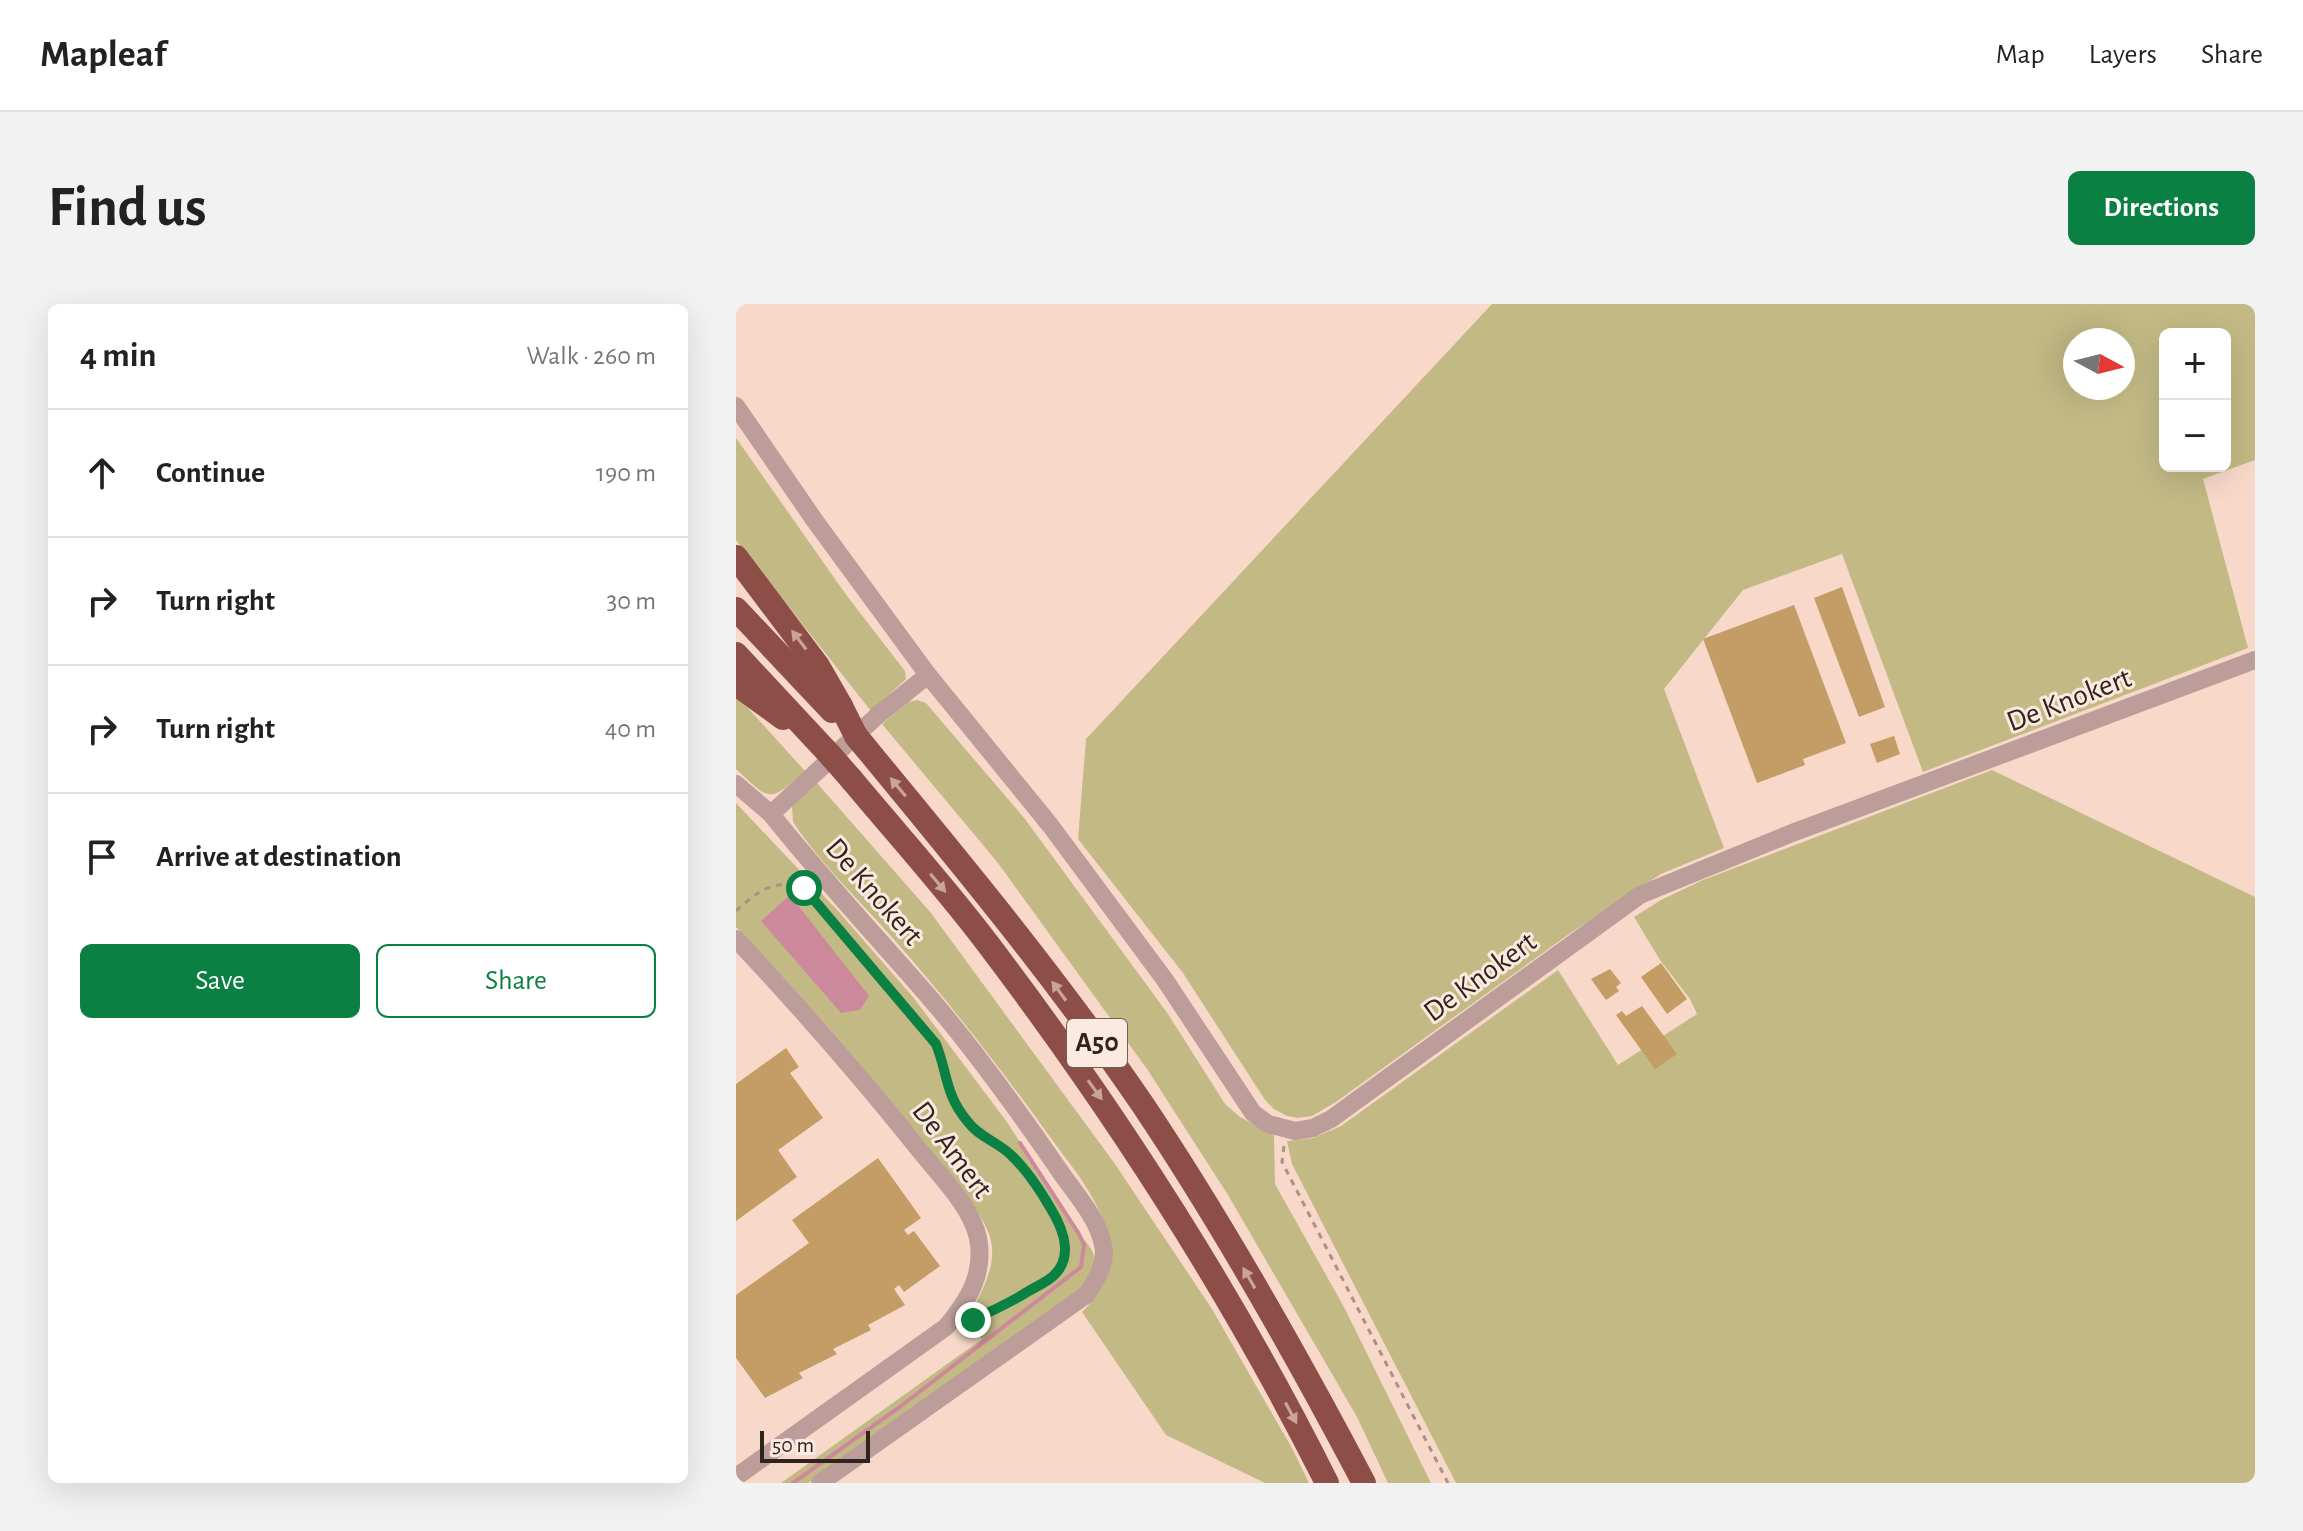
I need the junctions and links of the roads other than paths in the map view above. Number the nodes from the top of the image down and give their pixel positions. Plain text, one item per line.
1 (736, 406) edge
2 (736, 557) edge
3 (736, 609) edge
4 (736, 654) edge
5 (2255, 660) edge
6 (928, 675) junction
7 (736, 684) edge
8 (837, 709) junction
9 (826, 751) junction
10 (736, 784) edge
11 (771, 814) junction
12 (736, 939) edge
13 (736, 1477) edge
14 (820, 1483) edge
15 (1327, 1483) edge
16 (1364, 1483) edge

1 - 6 street
8 -> 2 highway, A50
3 - 8 highway, A50
4 - 9 highway, A50
5 - 6 street, De Knokert
6 - 11 street
7 - 9 highway, A50
16 -> 8 highway, A50, bridge
9 -> 15 highway, A50, bridge
10 - 11 street, De Knokert
11 - 14 street, De Knokert
12 - 13 street, De Amert

